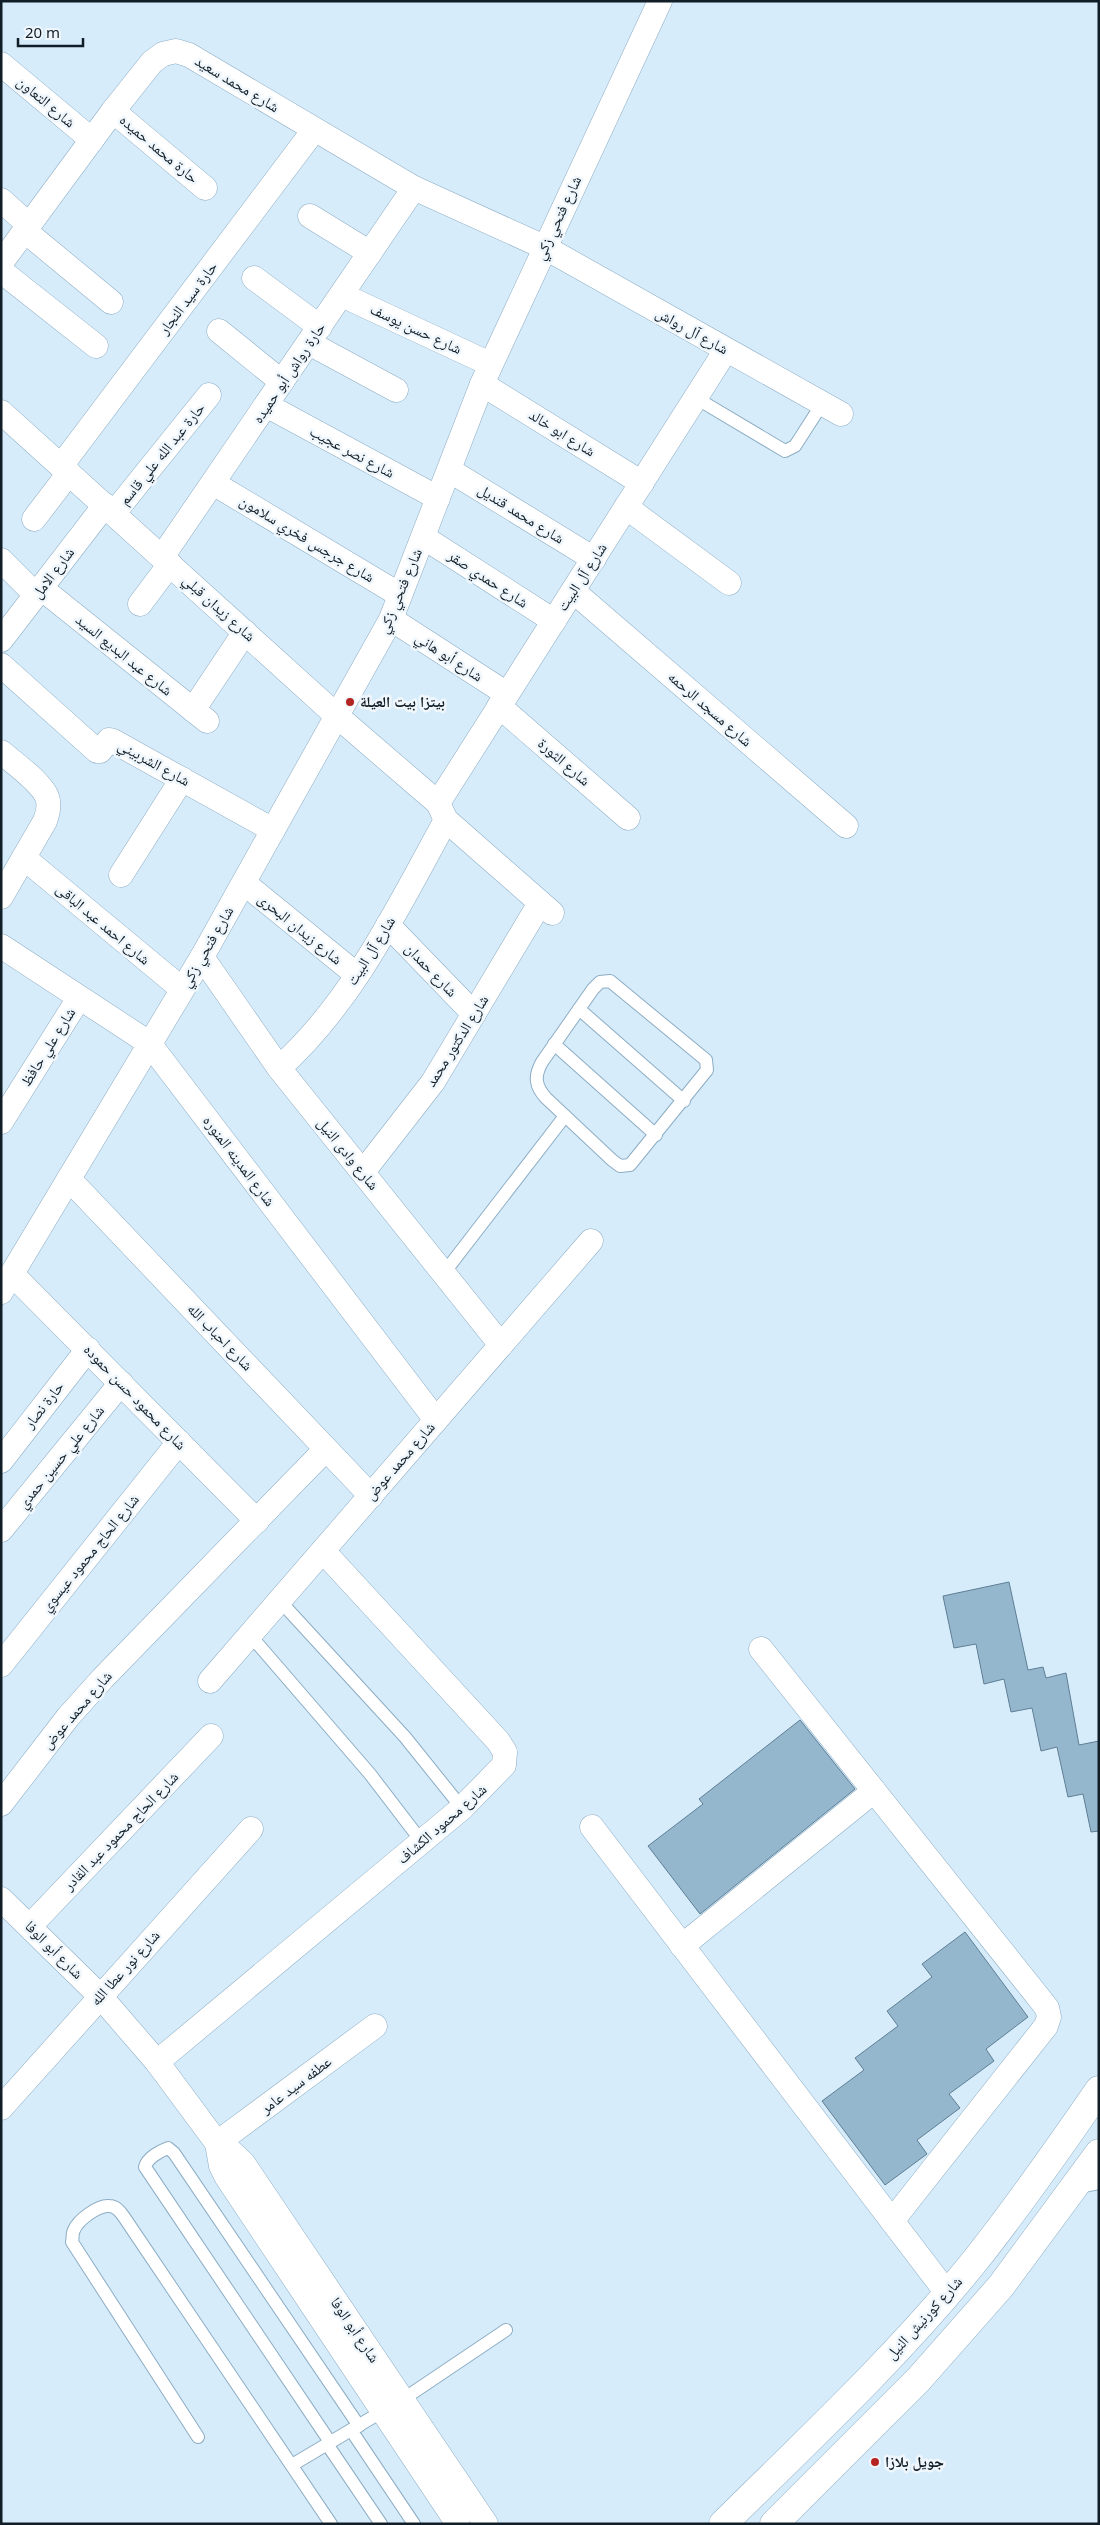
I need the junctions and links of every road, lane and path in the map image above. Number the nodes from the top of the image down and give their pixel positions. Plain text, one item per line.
1 (660, 1) edge
2 (1, 64) edge
3 (113, 111) junction
4 (314, 130) junction
5 (92, 140) junction
6 (205, 188) dead end
7 (414, 188) junction
8 (1, 200) edge
9 (310, 216) dead end
10 (27, 228) junction
11 (544, 247) junction
12 (370, 253) junction
13 (1, 263) edge
14 (1, 270) edge
15 (254, 278) dead end
16 (342, 295) junction
17 (111, 302) dead end
18 (218, 331) dead end
19 (314, 335) junction
20 (96, 346) dead end
21 (726, 350) junction
22 (486, 374) junction
23 (282, 382) junction
24 (396, 390) dead end
25 (209, 395) dead end
26 (696, 398) junction
27 (266, 406) junction
28 (831, 409) joint
29 (4, 422) edge
30 (65, 469) junction
31 (448, 470) junction
32 (213, 483) junction
33 (642, 483) junction
34 (438, 498) junction
35 (626, 507) junction
36 (110, 509) junction
37 (34, 519) dead end
38 (423, 538) junction
39 (594, 559) junction
40 (1, 560) edge
41 (166, 560) junction
42 (729, 582) dead end
43 (574, 590) junction
44 (39, 591) junction
45 (400, 596) junction
46 (140, 604) dead end
47 (391, 619) junction
48 (554, 621) junction
49 (245, 632) junction
50 (1, 640) edge
51 (1, 665) edge
52 (503, 700) junction
53 (337, 716) junction
54 (1, 752) edge
55 (182, 779) junction
56 (442, 812) junction
57 (628, 818) dead end
58 (846, 826) dead end
59 (273, 830) junction
60 (24, 858) junction
61 (121, 875) dead end
62 (5, 881) edge
63 (244, 883) junction
64 (546, 908) joint
65 (388, 925) junction
66 (1, 946) edge
67 (202, 957) junction
68 (357, 975) junction
69 (182, 990) junction
70 (80, 998) junction
71 (579, 1009) junction
72 (474, 1014) junction
73 (149, 1043) junction
74 (554, 1044) junction
75 (279, 1068) junction
76 (684, 1101) junction
77 (565, 1116) junction
78 (1, 1122) edge
79 (656, 1135) junction
80 (363, 1172) junction
81 (68, 1178) junction
82 (591, 1241) dead end
83 (444, 1274) junction
84 (7, 1283) edge
85 (501, 1345) junction
86 (88, 1348) junction
87 (121, 1383) junction
88 (436, 1420) junction
89 (179, 1442) junction
90 (326, 1449) junction
91 (1, 1461) edge
92 (371, 1496) junction
93 (257, 1521) junction
94 (1, 1530) edge
95 (323, 1551) junction
96 (280, 1601) junction
97 (250, 1635) junction
98 (761, 1649) dead end
99 (1, 1664) edge
100 (210, 1682) dead end
101 (211, 1736) dead end
102 (874, 1791) junction
103 (1, 1804) edge
104 (462, 1808) junction
105 (592, 1828) dead end
106 (251, 1829) dead end
107 (422, 1842) junction
108 (1, 1899) edge
109 (31, 1925) junction
110 (682, 1946) junction
111 (100, 1996) junction
112 (375, 2026) dead end
113 (158, 2062) junction
114 (1099, 2090) edge
115 (1, 2108) edge
116 (217, 2144) junction
117 (1099, 2153) edge
118 (1086, 2186) edge
119 (892, 2221) junction
120 (947, 2293) junction
121 (506, 2330) dead end
122 (393, 2406) junction
123 (355, 2428) junction
124 (198, 2437) dead end
125 (329, 2443) junction
126 (292, 2465) junction
127 (331, 2524) edge
128 (381, 2524) edge
129 (414, 2524) edge
130 (458, 2524) edge
131 (486, 2524) edge
132 (723, 2524) edge
133 (774, 2524) edge

1 - 11 street, شارع فتحي زكي
2 - 5 street, شارع التعاون
3 - 4 street, شارع محمد سعيد
3 - 5 street, شارع محمد سعيد
3 - 6 street, حارة محمد حميده
4 - 7 street, شارع محمد سعيد
4 - 30 street, حارة سيد النجار
5 - 10 street, شارع محمد سعيد
7 - 11 street, شارع محمد سعيد
7 - 12 street, حارة رواش أبو حميده
8 - 10 street
9 - 12 street
10 - 13 street, شارع محمد سعيد
10 - 17 street
11 - 21 street, شارع آل رواش
11 - 22 street, شارع فتحي زكي
12 - 16 street, حارة رواش أبو حميده
14 - 20 street
15 - 19 street
16 - 19 street, حارة رواش أبو حميده
16 - 22 street, شارع حسن يوسف
18 - 23 street
19 - 23 street, حارة رواش أبو حميده
19 - 24 street
21 - 26 street, شارع آل البيت
21 - 28 street, شارع آل رواش
22 - 31 street, شارع فتحي زكي
22 - 33 street, شارع ابو خالد
23 - 27 street, حارة رواش أبو حميده
25 - 36 street, حارة عبد الله علي قاسم
26 - 28 lane
26 - 33 street, شارع آل البيت
27 - 32 street, حارة رواش أبو حميده
27 - 34 street, شارع نصر عجيب
29 - 30 street, شارع زيدان قبلي
30 - 36 street, شارع زيدان قبلي
30 - 37 street, حارة سيد النجار
31 - 34 street, شارع فتحي زكي
31 - 39 street, شارع محمد قنديل
32 - 41 street, حارة رواش أبو حميده
32 - 45 street, شارع جرجس فخري سلامون
33 - 35 street, شارع آل البيت
34 - 38 street, شارع فتحي زكي
35 - 39 street, شارع آل البيت
35 - 42 street
36 - 41 street, شارع زيدان قبلي
36 - 44 street, شارع الامل
38 - 45 street, شارع فتحي زكي
38 - 48 street, شارع حمدي صقر
39 - 43 street, شارع آل البيت
40 - 44 street, شارع عبد البديع السيد
41 - 46 street, حارة رواش أبو حميده
41 - 49 street, شارع زيدان قبلي
43 - 48 street, شارع آل البيت
43 - 58 street, شارع مسجد الرحمه
44 - 49 street, شارع عبد البديع السيد
44 - 50 street, شارع الامل
45 - 47 street, شارع فتحي زكي
47 - 52 street, شارع أبو هاني
47 - 53 street, شارع فتحي زكي
48 - 52 street, شارع آل البيت
49 - 53 street, شارع زيدان قبلي
51 - 55 street, شارع الشربيني
52 - 56 street, شارع آل البيت
52 - 57 street, شارع الثورة
53 - 56 street, شارع زيدان قبلي
53 - 59 street, شارع فتحي زكي
54 - 60 street
55 - 59 street, شارع الشربيني
55 - 61 street
56 - 64 street, شارع زيدان قبلي
56 - 65 street, شارع آل البيت
59 - 63 street, شارع فتحي زكي
60 - 62 street
60 - 69 street, شارع احمد عبد الباقى
63 - 67 street, شارع فتحي زكي
63 - 68 street, شارع زيدان البحرى
64 - 72 street, شارع الدكتور محمد
65 - 68 street, شارع آل البيت
65 - 72 street, شارع حمدان
66 - 70 street, شارع المدينه المنوره
67 - 69 street, شارع فتحي زكي
67 - 75 street, شارع وادى النيل
68 - 75 street, شارع آل البيت
69 - 73 street, شارع فتحي زكي
70 - 73 street, شارع المدينه المنوره
70 - 78 street, شارع علي حافظ
71 - 74 lane
71 - 76 lane
71 - 76 lane
72 - 80 street, شارع الدكتور محمد
73 - 81 street, شارع فتحي زكي
73 - 88 street, شارع المدينه المنوره
74 - 77 lane
74 - 79 lane
75 - 80 street, شارع وادى النيل
76 - 79 lane
77 - 79 lane
77 - 83 lane
80 - 83 street, شارع وادى النيل
81 - 84 street, شارع فتحي زكي
81 - 90 street, شارع احباب الله
82 - 85 street, شارع محمد عوض
83 - 85 street, شارع وادى النيل
84 - 86 street, شارع محمود حسن حموده
85 - 88 street, شارع محمد عوض
86 - 87 street, شارع محمود حسن حموده
86 - 91 street, حارة نصار
87 - 89 street, شارع محمود حسن حموده
87 - 94 street, شارع علي حسين حمدي
88 - 92 street, شارع محمد عوض
89 - 93 street, شارع محمود حسن حموده
89 - 99 street, شارع الحاج محمود عيسوي
90 - 92 street, شارع احباب الله
90 - 93 street, شارع محمد عوض
92 - 95 street, شارع محمد عوض
93 - 103 street, شارع محمد عوض
95 - 96 street, شارع محمد عوض
95 - 104 street, شارع محمود الكشاف
96 - 97 street, شارع محمد عوض
96 - 104 lane
97 - 100 street, شارع محمد عوض
97 - 107 lane
98 - 102 street
101 - 109 street, شارع الحاج محمود عبد القادر
102 - 110 street
102 - 119 street
104 - 107 street, شارع محمود الكشاف
105 - 110 street
106 - 111 street, شارع نور عطا الله
107 - 113 street, شارع محمود الكشاف
108 - 109 street, شارع أبو الوفا
109 - 111 street, شارع أبو الوفا
110 - 119 street
111 - 113 street, شارع أبو الوفا
111 - 115 street, شارع نور عطا الله
112 - 116 street, عطفه سيد عامر
113 - 116 street, شارع أبو الوفا
114 - 120 highway, شارع كورنيش النيل
116 - 122 street, شارع أبو الوفا
117 - 118 highway
118 - 133 highway
119 - 120 street
120 - 132 highway, شارع كورنيش النيل
121 - 122 lane
122 - 123 lane
122 - 130 street, شارع أبو الوفا
122 - 131 street, شارع أبو الوفا
123 - 125 lane
123 - 125 lane
123 - 129 lane
124 - 126 lane
125 - 126 lane
125 - 128 lane
126 - 127 lane

